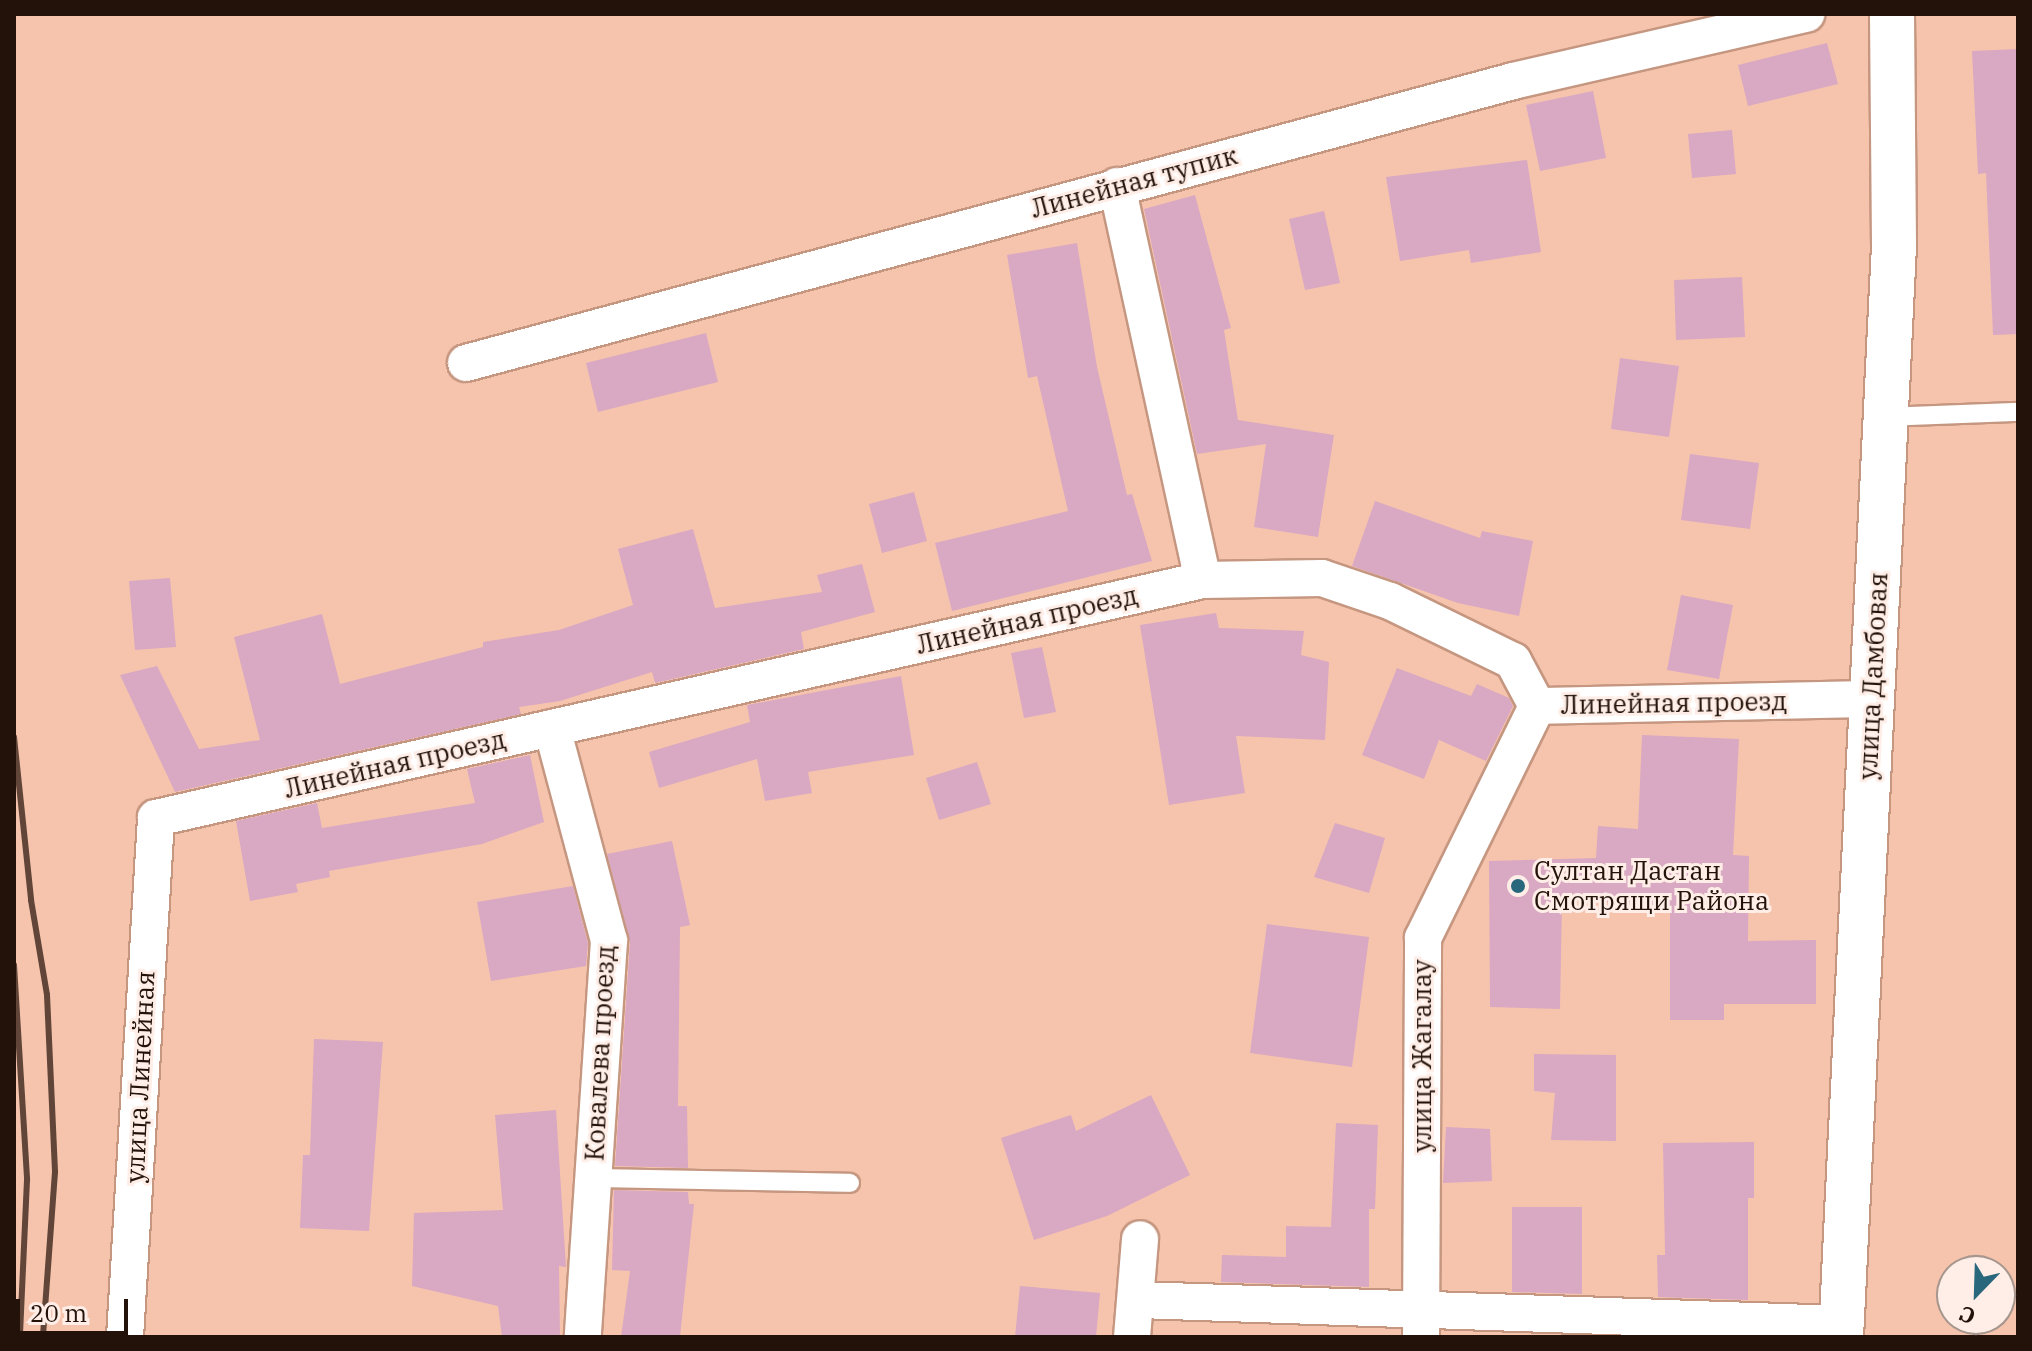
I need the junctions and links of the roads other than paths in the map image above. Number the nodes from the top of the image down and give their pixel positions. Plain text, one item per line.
1 (1806, 14) edge
2 (1892, 14) edge
3 (1117, 186) junction
4 (466, 363) dead end
5 (2018, 412) edge
6 (1886, 417) junction
7 (1203, 580) junction
8 (1872, 699) junction
9 (1537, 706) junction
10 (552, 728) junction
11 (156, 818) joint
12 (593, 1178) junction
13 (850, 1183) dead end
14 (1140, 1239) dead end
15 (1139, 1300) junction
16 (1421, 1324) edge
17 (1841, 1330) edge
18 (125, 1337) edge
19 (583, 1337) edge
20 (1132, 1337) edge

1 - 3 street, Линейная тупик
2 - 6 street, улица Дамбовая
3 - 4 street, Линейная тупик
3 - 7 street
5 - 6 lane
6 - 8 street, улица Дамбовая
7 - 9 street, Линейная проезд
7 - 10 street, Линейная проезд
8 - 9 street, Линейная проезд
8 - 17 street, улица Дамбовая
9 - 16 street, улица Жагалау
10 - 11 street, Линейная проезд
10 - 12 street, Ковалева проезд
11 - 18 street, улица Линейная
12 - 13 lane
12 - 19 street, Ковалева проезд
14 - 15 street
15 - 16 street
15 - 20 street
16 - 17 street

